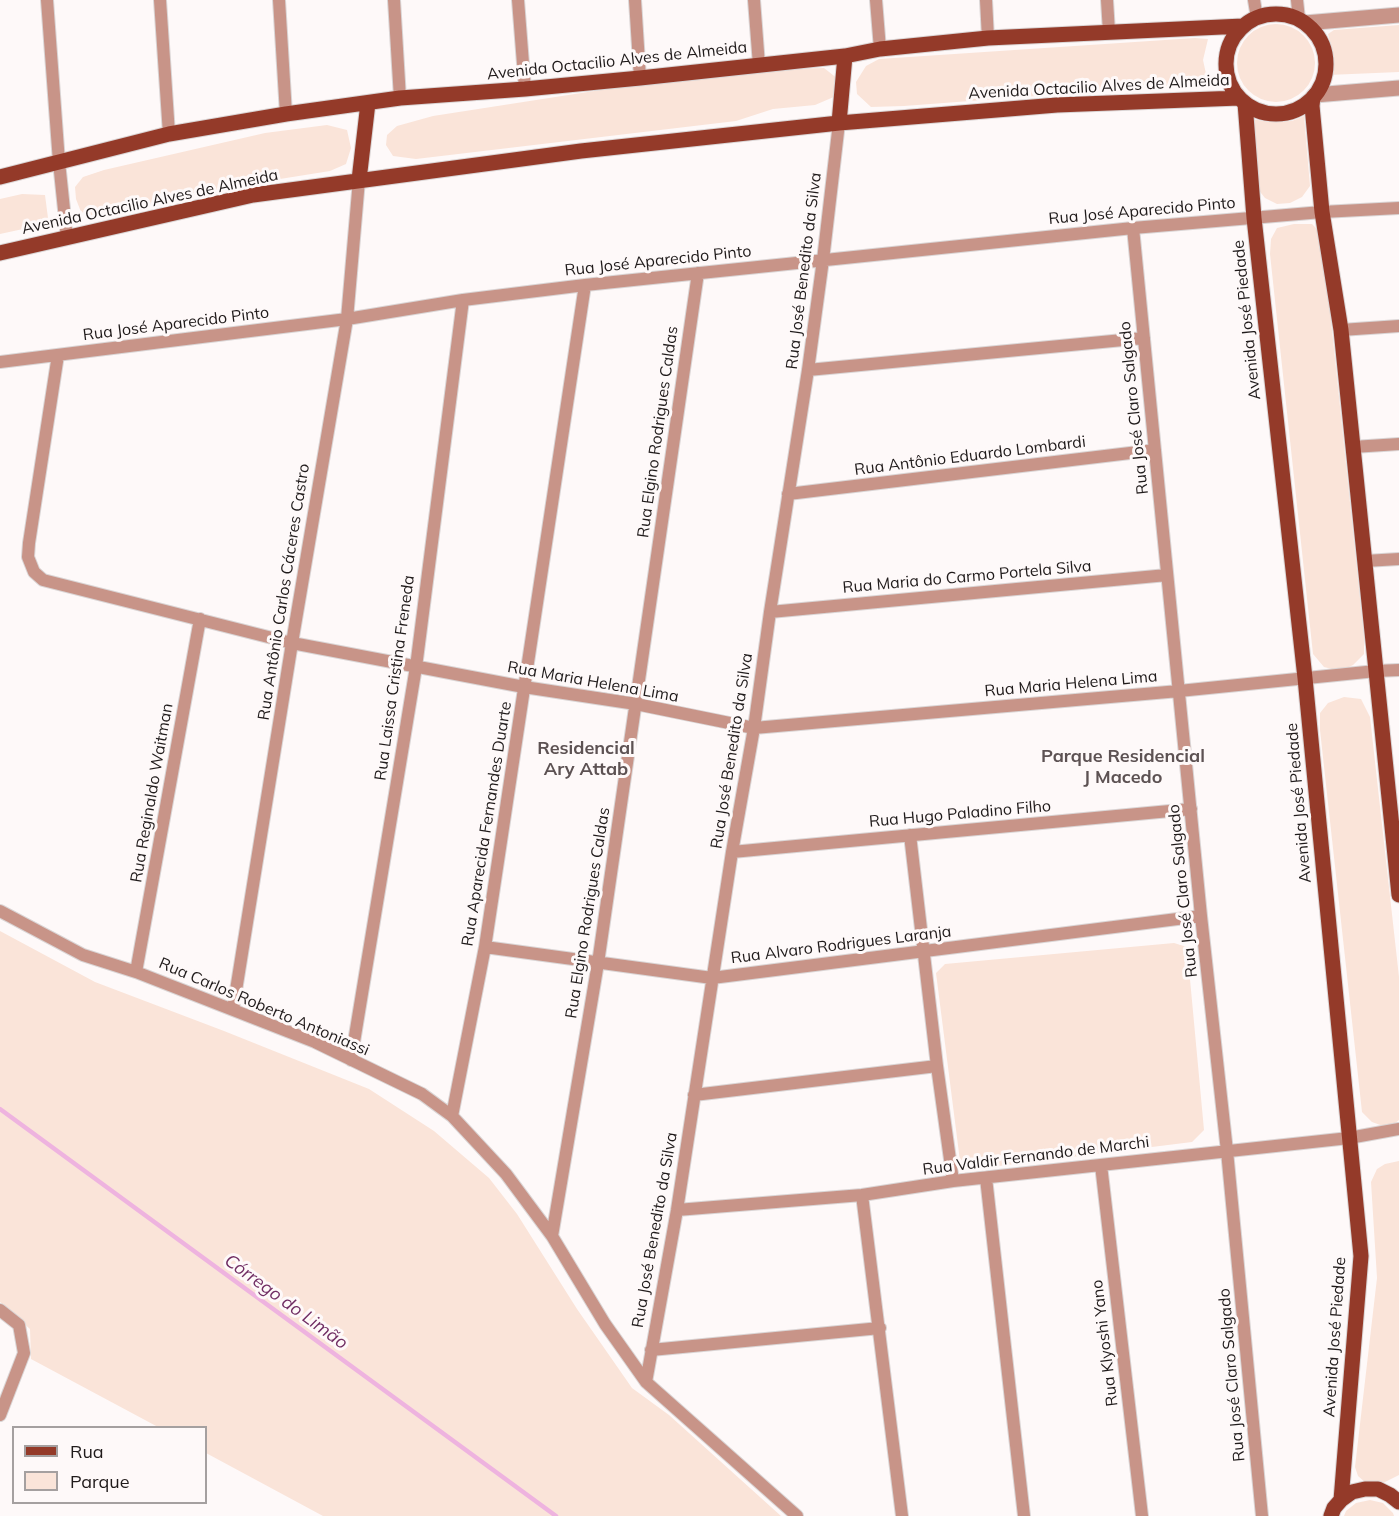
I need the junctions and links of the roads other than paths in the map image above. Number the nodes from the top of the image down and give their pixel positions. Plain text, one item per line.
1 (47, 0) edge
2 (160, 0) edge
3 (279, 0) edge
4 (394, 0) edge
5 (518, 0) edge
6 (635, 0) edge
7 (754, 0) edge
8 (876, 0) edge
9 (986, 0) edge
10 (1107, 0) edge
11 (1254, 0) edge
12 (1297, 0) edge
13 (1399, 15) edge
14 (1257, 18) junction
15 (1302, 21) junction
16 (1243, 26) junction
17 (1109, 33) junction
18 (988, 38) junction
19 (880, 49) junction
20 (845, 56) junction
21 (759, 65) junction
22 (640, 78) junction
23 (1399, 88) edge
24 (525, 89) junction
25 (1314, 96) junction
26 (400, 98) junction
27 (1242, 101) junction
28 (368, 103) junction
29 (286, 114) junction
30 (839, 123) junction
31 (169, 134) junction
32 (59, 162) junction
33 (0, 177) edge
34 (359, 180) junction
35 (1399, 208) edge
36 (1322, 212) junction
37 (1254, 218) junction
38 (1133, 228) junction
39 (67, 238) junction
40 (0, 253) edge
41 (824, 260) junction
42 (698, 273) junction
43 (585, 285) junction
44 (463, 300) junction
45 (346, 319) junction
46 (1399, 326) edge
47 (1341, 330) junction
48 (1144, 338) junction
49 (58, 355) junction
50 (0, 362) edge
51 (808, 370) junction
52 (1399, 444) edge
53 (1353, 447) junction
54 (1155, 450) junction
55 (788, 494) junction
56 (1399, 559) edge
57 (1365, 561) junction
58 (1167, 575) junction
59 (770, 612) junction
60 (200, 619) junction
61 (292, 643) junction
62 (416, 667) junction
63 (1399, 670) edge
64 (1376, 671) junction
65 (1305, 678) junction
66 (524, 687) junction
67 (1179, 691) junction
68 (636, 704) junction
69 (754, 728) junction
70 (1393, 784) edge
71 (1191, 809) junction
72 (910, 835) junction
73 (732, 852) junction
74 (1399, 895) edge
75 (0, 911) edge
76 (1201, 916) junction
77 (485, 947) junction
78 (924, 951) junction
79 (598, 963) junction
80 (136, 972) junction
81 (712, 978) junction
82 (233, 1009) junction
83 (351, 1060) junction
84 (937, 1066) junction
85 (694, 1095) junction
86 (452, 1116) junction
87 (1399, 1129) edge
88 (1349, 1138) junction
89 (1227, 1151) junction
90 (1101, 1165) junction
91 (986, 1178) junction
92 (952, 1181) junction
93 (862, 1195) junction
94 (677, 1210) junction
95 (552, 1236) junction
96 (0, 1310) edge
97 (880, 1328) junction
98 (651, 1350) junction
99 (646, 1382) junction
100 (0, 1415) edge
101 (1341, 1500) junction
102 (1399, 1502) edge
103 (797, 1516) edge
104 (902, 1516) edge
105 (1024, 1516) edge
106 (1142, 1516) edge
107 (1262, 1516) edge
108 (1331, 1516) edge

1 - 32 street
2 - 31 street
3 - 29 street
4 - 26 street
5 - 24 street
6 - 22 street
7 - 21 street
8 - 19 street
9 - 18 street
10 - 17 street
11 - 14 street
12 - 15 street
13 - 15 street
14 - 15 main road
14 - 16 main road
15 - 25 main road
16 - 17 main road, Avenida Octacilio Alves de Almeida
16 - 27 main road
17 - 18 main road, Avenida Octacilio Alves de Almeida
18 - 19 main road, Avenida Octacilio Alves de Almeida
19 - 20 main road, Avenida Octacilio Alves de Almeida
20 - 21 main road, Avenida Octacilio Alves de Almeida
20 - 30 main road
21 - 22 main road, Avenida Octacilio Alves de Almeida
22 - 24 main road, Avenida Octacilio Alves de Almeida
23 - 25 street
24 - 26 main road, Avenida Octacilio Alves de Almeida
25 - 27 main road
25 - 36 main road
26 - 28 main road, Avenida Octacilio Alves de Almeida
27 - 30 main road, Avenida Octacilio Alves de Almeida
27 - 37 main road, Avenida José Piedade
28 - 29 main road, Avenida Octacilio Alves de Almeida
28 - 34 main road
29 - 31 main road, Avenida Octacilio Alves de Almeida
30 - 34 main road, Avenida Octacilio Alves de Almeida
30 - 41 street, Rua José Benedito da Silva
31 - 32 main road, Avenida Octacilio Alves de Almeida
32 - 33 main road, Avenida Octacilio Alves de Almeida
32 - 39 street
34 - 39 main road, Avenida Octacilio Alves de Almeida
34 - 45 street, Rua Antônio Carlos Cáceres Castro
35 - 36 street, Rua José Aparecido Pinto
36 - 37 street, Rua José Aparecido Pinto
36 - 47 main road
37 - 38 street, Rua José Aparecido Pinto
37 - 65 main road, Avenida José Piedade
38 - 41 street, Rua José Aparecido Pinto
38 - 48 street, Rua José Claro Salgado
39 - 40 main road, Avenida Octacilio Alves de Almeida
41 - 42 street, Rua José Aparecido Pinto
41 - 51 street, Rua José Benedito da Silva
42 - 43 street, Rua José Aparecido Pinto
42 - 68 street, Rua Elgino Rodrigues Caldas
43 - 44 street, Rua José Aparecido Pinto
43 - 66 street, Rua Aparecida Fernandes Duarte
44 - 45 street, Rua José Aparecido Pinto
44 - 62 street, Rua Laissa Cristina Freneda
45 - 49 street, Rua José Aparecido Pinto
45 - 61 street, Rua Antônio Carlos Cáceres Castro
46 - 47 street
47 - 53 main road
48 - 51 street
48 - 54 street, Rua José Claro Salgado
49 - 50 street, Rua José Aparecido Pinto
49 - 60 street, Rua Maria Helena Lima
51 - 55 street, Rua José Benedito da Silva
52 - 53 street
53 - 57 main road
54 - 55 street, Rua Antônio Eduardo Lombardi
54 - 58 street, Rua José Claro Salgado
55 - 59 street, Rua José Benedito da Silva
56 - 57 street
57 - 64 main road
58 - 59 street, Rua Maria do Carmo Portela Silva
58 - 67 street, Rua José Claro Salgado
59 - 69 street, Rua José Benedito da Silva
60 - 61 street, Rua Maria Helena Lima
60 - 80 street, Rua Reginaldo Waitman
61 - 62 street, Rua Maria Helena Lima
61 - 82 street, Rua Antônio Carlos Cáceres Castro
62 - 66 street, Rua Maria Helena Lima
62 - 83 street, Rua Laissa Cristina Freneda
63 - 64 street, Rua Maria Helena Lima
64 - 65 street, Rua Maria Helena Lima
64 - 70 main road
65 - 67 street, Rua Maria Helena Lima
65 - 88 main road, Avenida José Piedade
66 - 68 street, Rua Maria Helena Lima
66 - 77 street, Rua Aparecida Fernandes Duarte
67 - 69 street, Rua Maria Helena Lima
67 - 71 street, Rua José Claro Salgado
68 - 69 street, Rua Maria Helena Lima
68 - 79 street, Rua Elgino Rodrigues Caldas
69 - 73 street, Rua José Benedito da Silva
70 - 74 main road
71 - 72 street, Rua Hugo Paladino Filho
71 - 76 street, Rua José Claro Salgado
72 - 73 street, Rua Hugo Paladino Filho
72 - 78 street
73 - 81 street, Rua José Benedito da Silva
75 - 80 street, Rua Carlos Roberto Antoniassi
76 - 78 street, Rua Alvaro Rodrigues Laranja
76 - 89 street, Rua José Claro Salgado
77 - 79 street, Rua Alvaro Rodrigues Laranja
77 - 86 street, Rua Aparecida Fernandes Duarte
78 - 81 street, Rua Alvaro Rodrigues Laranja
78 - 84 street
79 - 81 street, Rua Alvaro Rodrigues Laranja
79 - 95 street, Rua Elgino Rodrigues Caldas
80 - 82 street, Rua Carlos Roberto Antoniassi
81 - 85 street, Rua José Benedito da Silva
82 - 83 street, Rua Carlos Roberto Antoniassi
83 - 86 street, Rua Carlos Roberto Antoniassi
84 - 85 street
84 - 92 street
85 - 94 street, Rua José Benedito da Silva
86 - 95 street, Rua Carlos Roberto Antoniassi
87 - 88 street, Rua Valdir Fernando de Marchi
88 - 89 street, Rua Valdir Fernando de Marchi
88 - 101 main road, Avenida José Piedade
89 - 90 street, Rua Valdir Fernando de Marchi
89 - 107 street, Rua José Claro Salgado
90 - 91 street, Rua Valdir Fernando de Marchi
90 - 106 street, Rua Klyoshi Yano
91 - 92 street, Rua Valdir Fernando de Marchi
91 - 105 street
92 - 93 street, Rua Valdir Fernando de Marchi
93 - 94 street, Rua Valdir Fernando de Marchi
93 - 97 street
94 - 98 street, Rua José Benedito da Silva
95 - 99 street, Rua Carlos Roberto Antoniassi
96 - 100 street
97 - 98 street
97 - 104 street
98 - 99 street, Rua José Benedito da Silva
99 - 103 street, Rua Carlos Roberto Antoniassi
101 - 102 main road
101 - 108 main road

